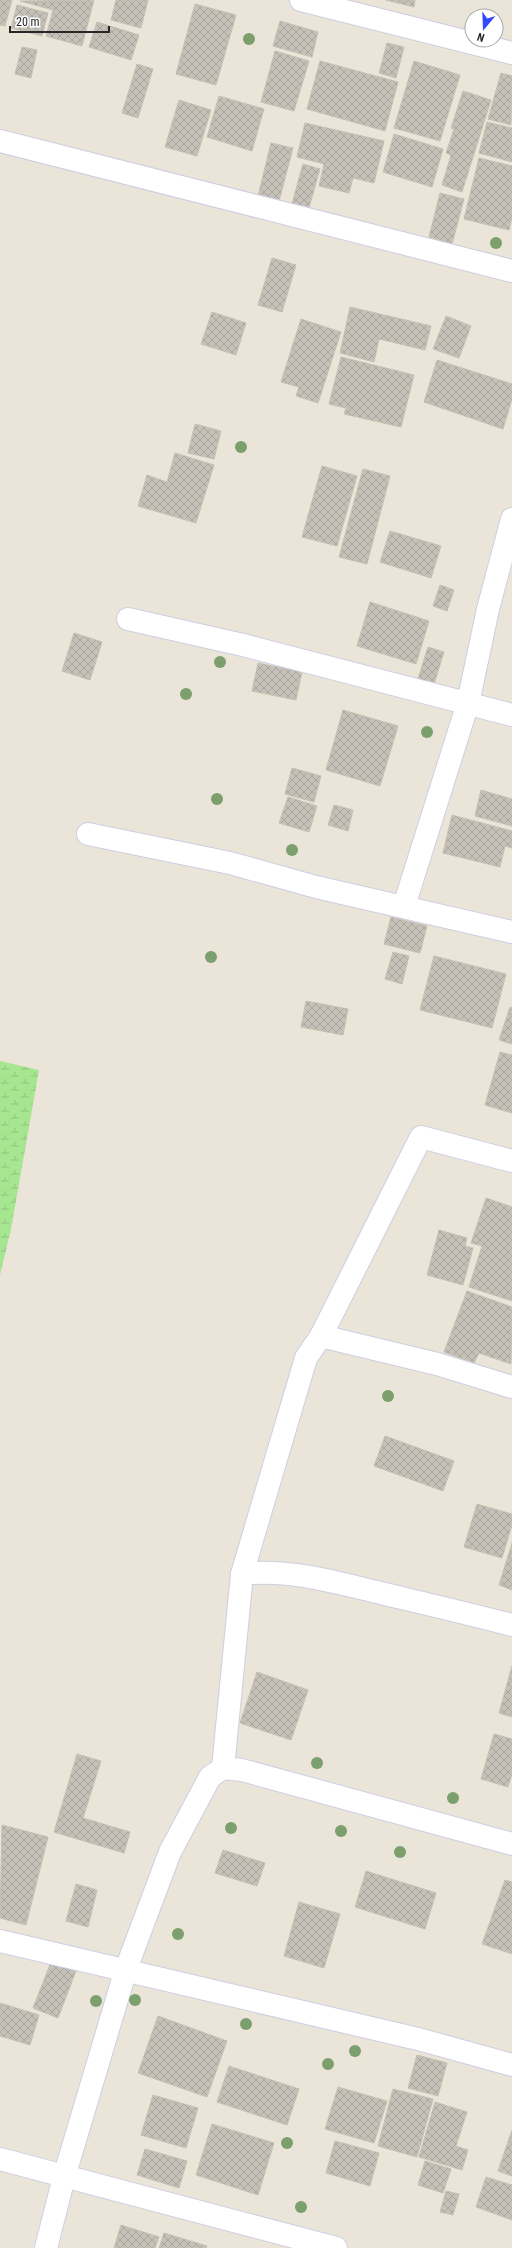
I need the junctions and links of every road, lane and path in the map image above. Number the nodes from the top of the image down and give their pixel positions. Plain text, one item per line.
1 (301, 0) edge
2 (512, 53) edge
3 (0, 141) edge
4 (512, 271) edge
5 (512, 519) edge
6 (128, 619) dead end
7 (468, 703) junction
8 (512, 714) edge
9 (88, 834) dead end
10 (404, 906) junction
11 (512, 932) edge
12 (512, 1161) edge
13 (321, 1336) junction
14 (512, 1387) edge
15 (242, 1574) junction
16 (512, 1625) edge
17 (223, 1768) junction
18 (512, 1844) edge
19 (0, 1941) edge
20 (126, 1969) junction
21 (512, 2065) edge
22 (0, 2159) edge
23 (64, 2177) junction
24 (46, 2248) edge
25 (336, 2248) edge

1 - 2 street
3 - 4 street
5 - 7 street
6 - 7 street
7 - 8 street
7 - 10 street
9 - 10 street
10 - 11 street
12 - 13 street
13 - 14 street
13 - 15 street
15 - 16 street
15 - 17 street
17 - 18 street
17 - 20 street
19 - 20 street
20 - 21 street
20 - 23 street
22 - 23 street
23 - 24 street
23 - 25 street

